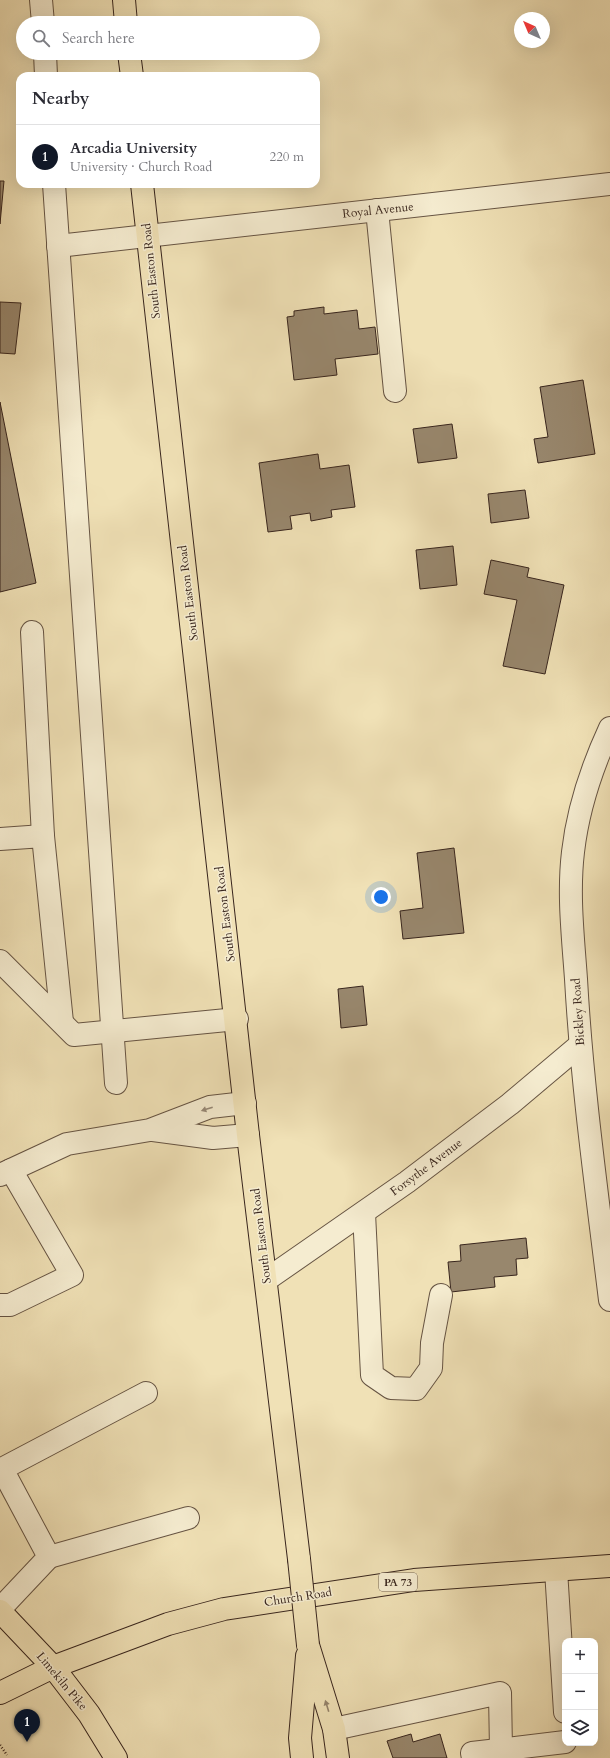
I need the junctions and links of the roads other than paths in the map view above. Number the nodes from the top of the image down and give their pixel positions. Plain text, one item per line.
1 (41, 0) edge
2 (124, 0) edge
3 (42, 16) edge
4 (125, 16) edge
5 (45, 60) edge
6 (130, 60) edge
7 (46, 72) edge
8 (131, 72) edge
9 (610, 184) edge
10 (54, 188) edge
11 (142, 188) edge
12 (377, 210) junction
13 (147, 236) junction
14 (58, 246) junction
15 (395, 391) dead end
16 (32, 632) dead end
17 (610, 728) edge
18 (43, 836) junction
19 (0, 839) edge
20 (0, 961) edge
21 (236, 1019) junction
22 (62, 1022) junction
23 (112, 1032) junction
24 (580, 1045) junction
25 (116, 1082) dead end
26 (245, 1103) junction
27 (150, 1130) junction
28 (248, 1135) junction
29 (5, 1172) edge
30 (364, 1212) junction
31 (266, 1280) junction
32 (441, 1295) dead end
33 (610, 1300) edge
34 (0, 1305) edge
35 (146, 1393) dead end
36 (188, 1518) dead end
37 (49, 1557) junction
38 (610, 1566) edge
39 (556, 1570) junction
40 (0, 1610) edge
41 (308, 1645) junction
42 (53, 1667) junction
43 (0, 1693) edge
44 (565, 1710) edge
45 (334, 1729) junction
46 (562, 1743) edge
47 (565, 1746) edge
48 (501, 1750) junction
49 (116, 1758) edge
50 (302, 1758) edge
51 (338, 1758) edge
52 (474, 1758) edge
53 (563, 1758) edge

1 - 3 street
2 - 4 main road
5 - 7 street
6 - 8 main road
9 - 12 street, Royal Avenue
10 - 14 street
11 - 13 main road, South Easton Road
12 - 13 street, Royal Avenue
12 - 15 street
13 - 14 street, Royal Avenue
13 - 21 main road, South Easton Road
14 - 23 street
16 - 18 street
17 - 24 street, Bickley Road
18 - 19 street
18 - 22 street
20 - 22 street
21 - 23 street
21 - 26 main road, South Easton Road
22 - 23 street
23 - 25 street
24 - 30 street, Forsythe Avenue
24 - 33 street, Bickley Road
26 -> 27 street
26 - 28 main road, South Easton Road
27 - 28 street
27 - 29 street
28 - 31 main road, South Easton Road
29 - 34 street
30 - 31 street, Forsythe Avenue
30 - 32 street
31 - 41 main road, South Easton Road, bridge
35 - 37 street
36 - 37 street
37 - 40 street
38 - 39 main road, Church Road / PA 73
39 - 42 main road, Church Road / PA 73
39 - 44 street
40 - 42 main road, Limekiln Pike
45 -> 41 main road, South Easton Road
41 - 50 main road, South Easton Road
42 - 43 main road, Church Road / PA 73
42 - 49 main road, Limekiln Pike
45 - 48 street
45 - 51 main road, South Easton Road
46 - 48 street
47 - 53 street
48 - 52 street

